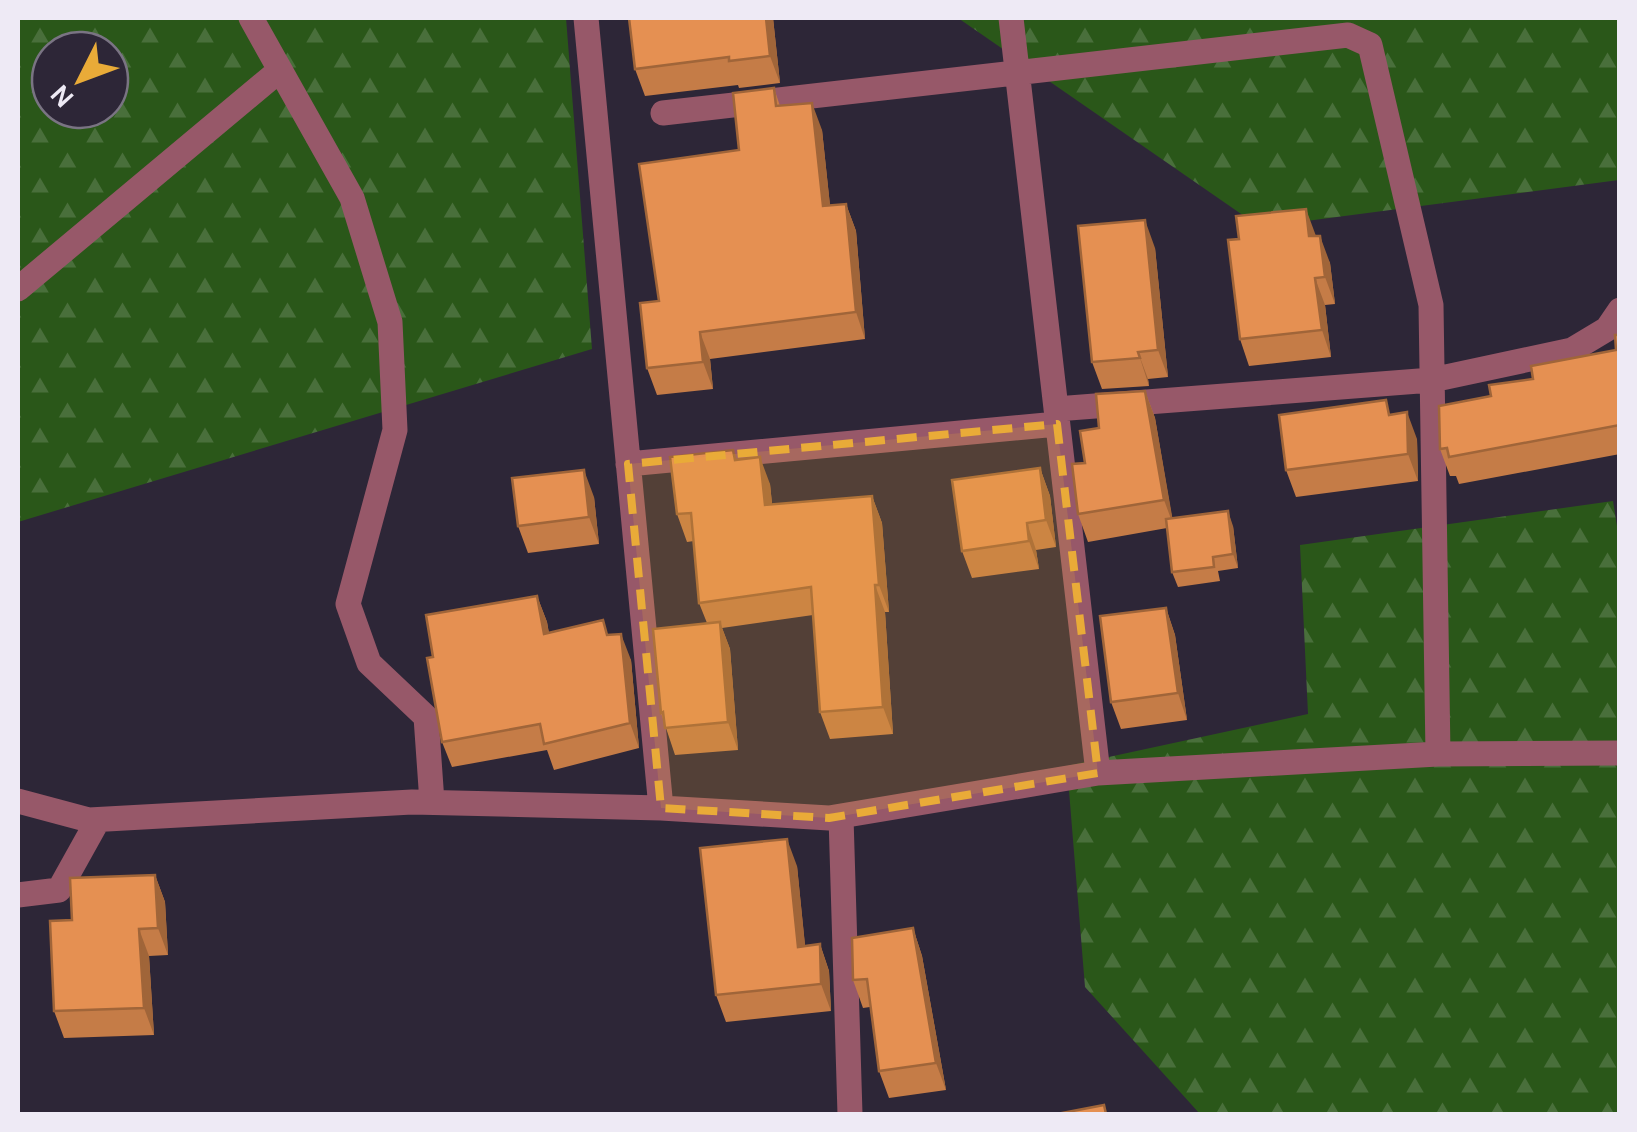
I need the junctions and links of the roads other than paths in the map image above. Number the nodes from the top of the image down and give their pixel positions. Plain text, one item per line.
1 (251, 18) edge
2 (586, 18) edge
3 (1011, 18) edge
4 (280, 70) junction
5 (1018, 72) junction
6 (663, 113) dead end
7 (18, 289) edge
8 (1620, 310) edge
9 (1432, 380) junction
10 (1057, 416) junction
11 (628, 464) junction
12 (1620, 752) edge
13 (1438, 754) junction
14 (1098, 773) junction
15 (18, 801) edge
16 (432, 802) junction
17 (661, 808) junction
18 (841, 817) junction
19 (98, 820) junction
20 (18, 895) edge
21 (850, 1114) edge

1 - 4 street
2 - 11 street
3 - 5 street
4 - 7 street
4 - 16 street
5 - 6 street
5 - 9 street
5 - 10 street
8 - 9 street
9 - 10 street
9 - 13 street
10 - 11 street
10 - 14 street
11 - 17 street
12 - 13 street
13 - 14 street
14 - 18 street
15 - 19 street
16 - 17 street
16 - 19 street
17 - 18 street
18 - 21 street
19 - 20 street

